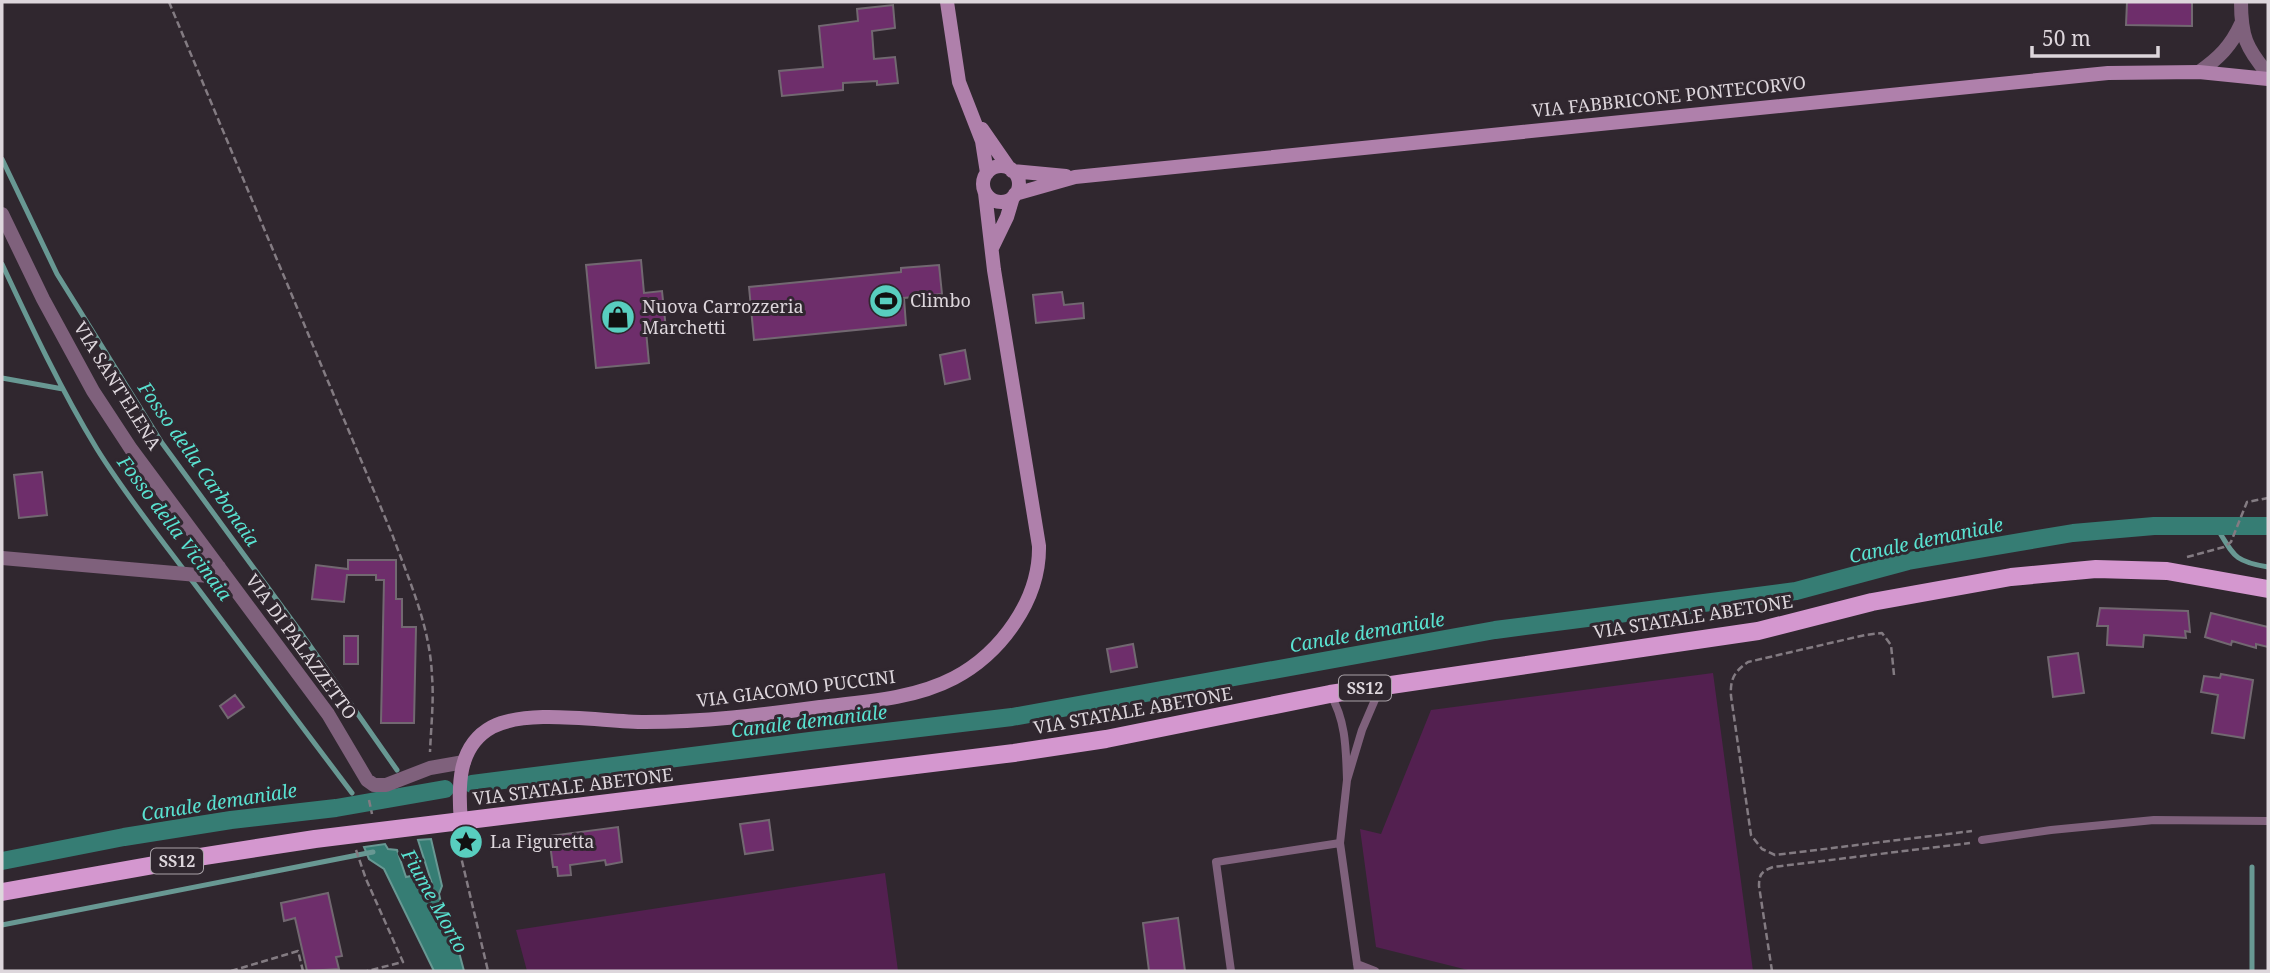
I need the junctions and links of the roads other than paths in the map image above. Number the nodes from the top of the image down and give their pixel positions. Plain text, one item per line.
1 (947, 2) edge
2 (2241, 2) edge
3 (2241, 24) junction
4 (2199, 72) junction
5 (2268, 76) edge
6 (971, 112) junction
7 (1010, 169) junction
8 (987, 173) junction
9 (1075, 177) junction
10 (985, 193) junction
11 (1014, 196) junction
12 (2, 214) edge
13 (992, 249) junction
14 (2, 558) edge
15 (216, 570) junction
16 (2268, 589) edge
17 (1381, 686) junction
18 (1330, 694) junction
19 (462, 767) junction
20 (1347, 780) junction
21 (453, 820) junction
22 (2268, 821) edge
23 (1982, 840) road end
24 (1340, 843) junction
25 (2, 892) edge
26 (1357, 968) edge
27 (1231, 971) edge
28 (1375, 971) edge

1 - 6 street
2 - 3 street
3 - 4 street
3 - 5 street
4 - 5 street, VIA FABBRICONE PONTECORVO
4 - 9 street, VIA FABBRICONE PONTECORVO
6 - 7 street
6 - 8 street
7 - 8 street
7 - 9 street, VIA FABBRICONE PONTECORVO
7 - 11 street
8 - 10 street
9 - 11 street, VIA FABBRICONE PONTECORVO
10 - 11 street
10 - 13 street, VIA GIACOMO PUCCINI
11 - 13 street
12 - 15 street, VIA SANT'ELENA
13 - 19 street, VIA GIACOMO PUCCINI
14 - 15 street
15 - 19 street, VIA DI PALAZZETTO
16 - 17 main road, VIA STATALE ABETONE / SS12
17 - 18 main road, VIA STATALE ABETONE / SS12
17 - 20 lane
18 - 20 lane
18 - 21 main road, VIA STATALE ABETONE / SS12
19 - 21 street
20 - 24 lane
21 - 25 main road, VIA STATALE ABETONE / SS12
22 - 23 lane
24 - 26 lane
24 - 27 lane
26 - 28 lane

